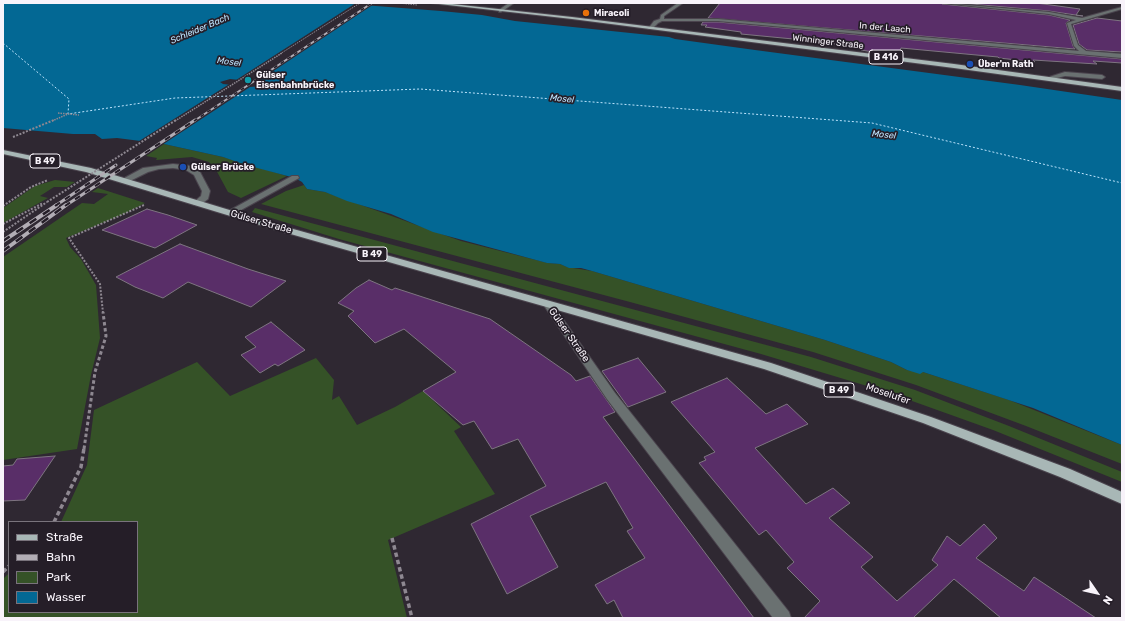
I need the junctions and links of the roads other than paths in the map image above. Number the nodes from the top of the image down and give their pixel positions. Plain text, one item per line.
1 (432, 3) edge
2 (512, 3) edge
3 (681, 3) edge
4 (944, 3) edge
5 (1115, 4) dead end
6 (1122, 7) edge
7 (500, 11) junction
8 (1080, 19) junction
9 (662, 20) junction
10 (650, 28) junction
11 (1086, 54) junction
12 (1122, 56) edge
13 (1102, 77) dead end
14 (1049, 78) junction
15 (1122, 88) edge
16 (3, 152) edge
17 (295, 178) dead end
18 (123, 180) junction
19 (197, 203) junction
20 (228, 213) junction
21 (548, 304) junction
22 (1122, 498) edge
23 (783, 618) edge

1 - 7 main road, B 416
2 - 7 street
3 - 9 street
4 - 8 street
5 - 6 street
6 - 8 street
7 - 10 main road, B 416
8 - 11 street
9 - 10 street
9 - 11 street, In der Laach
10 - 14 main road, Winninger Straße / B 416
11 - 12 street, In der Laach
13 - 14 street
14 - 15 main road, Winninger Straße / B 416
16 - 18 main road, Gülser Straße / B 49
17 - 20 street
18 - 19 main road, Gülser Straße / B 49
18 - 19 street
19 - 20 main road, Gülser Straße / B 49
20 - 21 main road, Gülser Straße / B 49
21 - 22 main road, Moselufer / B 49
21 - 23 street, Gülser Straße

